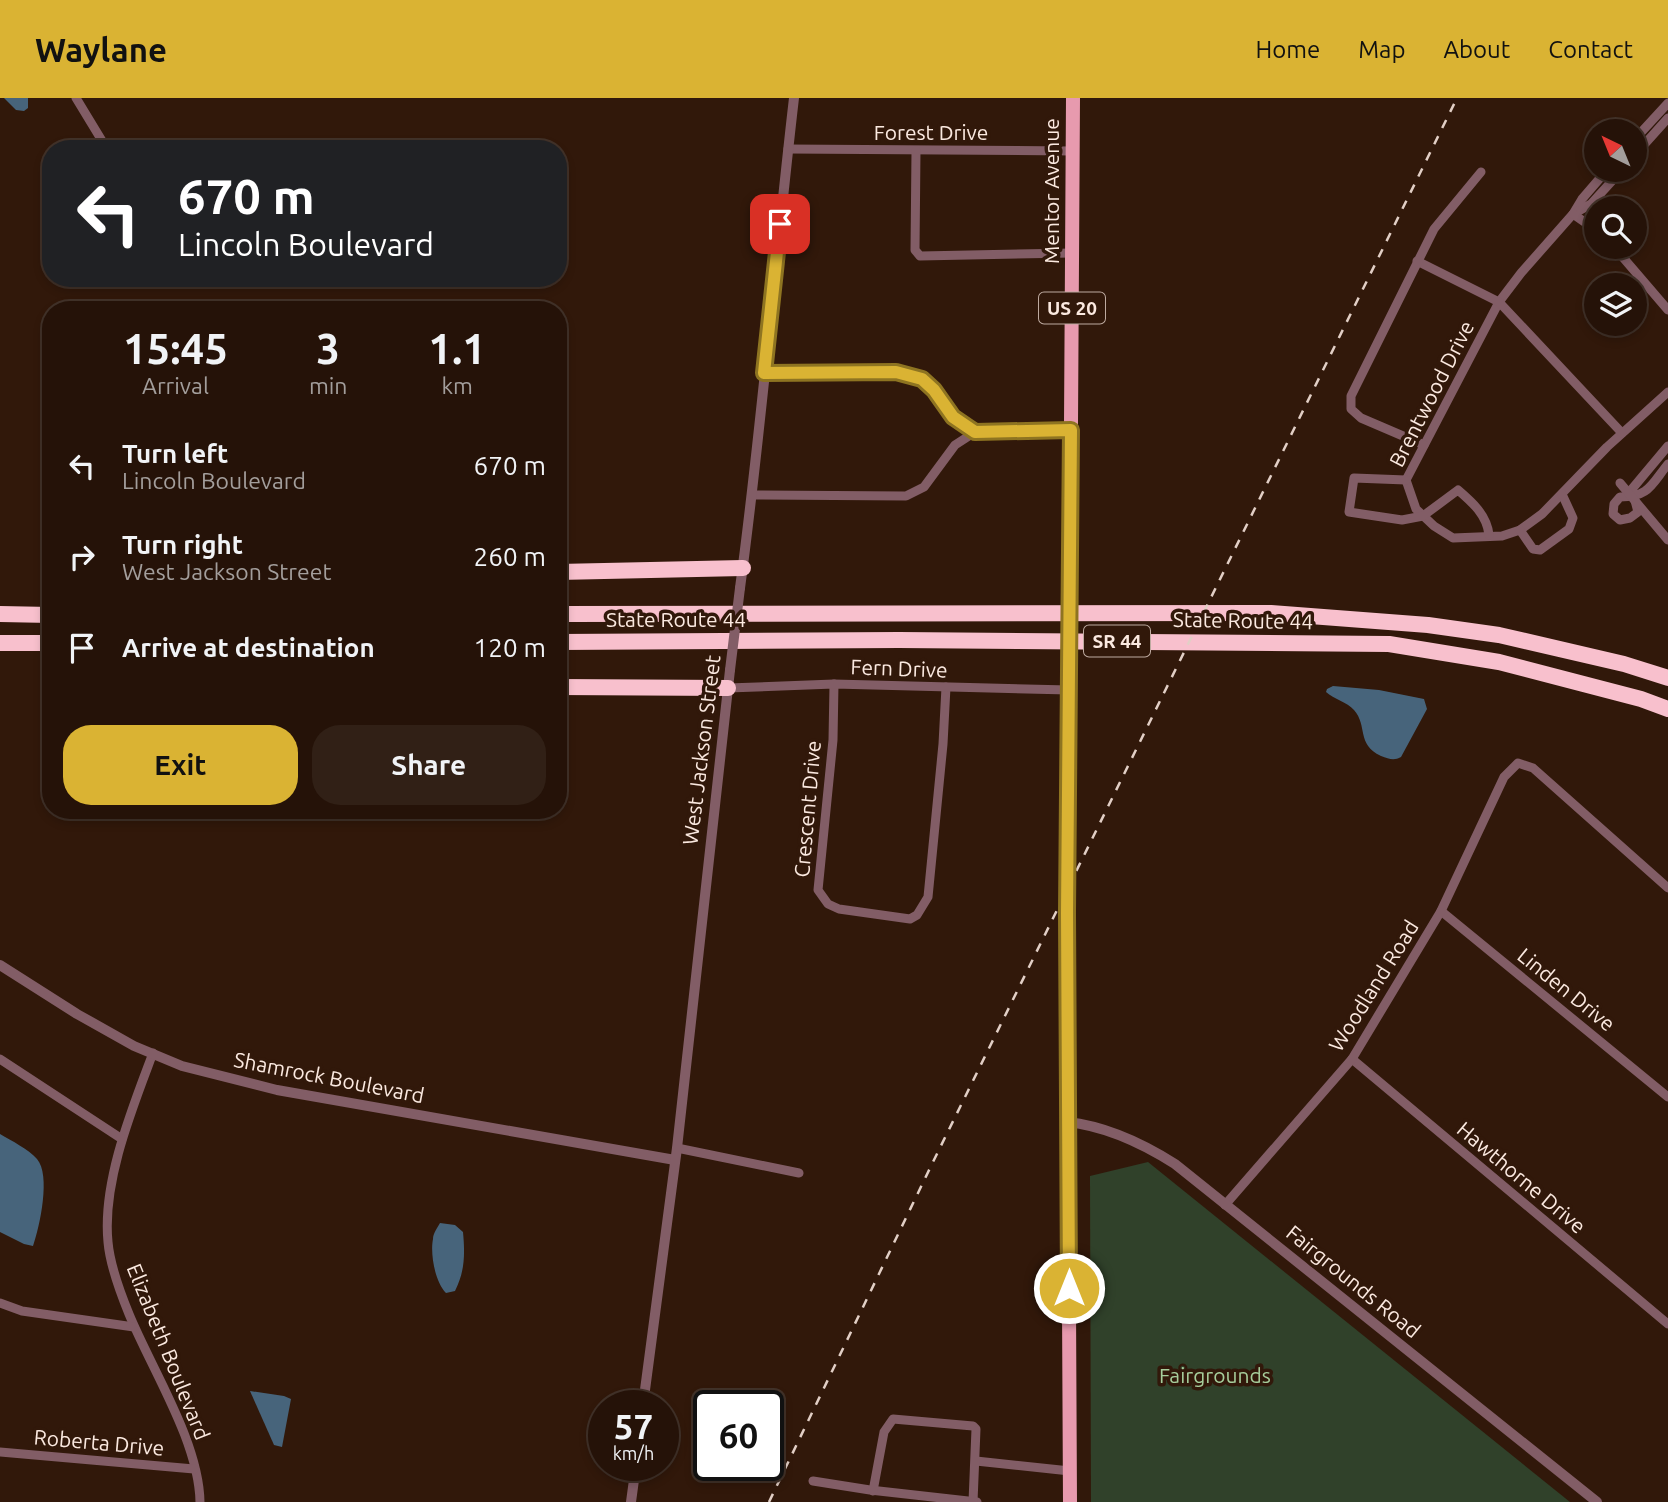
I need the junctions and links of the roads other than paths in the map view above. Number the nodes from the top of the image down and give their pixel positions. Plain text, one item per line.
1 (76, 98) edge
2 (794, 98) edge
3 (1073, 98) edge
4 (1668, 103) edge
5 (1668, 118) edge
6 (1647, 126) edge
7 (102, 140) edge
8 (1647, 141) edge
9 (788, 149) junction
10 (916, 151) junction
11 (1073, 151) junction
12 (1481, 173) dead end
13 (1597, 182) edge
14 (1611, 182) edge
15 (1573, 214) junction
16 (1584, 222) edge
17 (1073, 253) junction
18 (1624, 259) edge
19 (1417, 261) junction
20 (1499, 302) junction
21 (1668, 310) edge
22 (764, 373) junction
23 (1668, 392) edge
24 (1071, 430) junction
25 (975, 432) junction
26 (1622, 433) junction
27 (1424, 446) junction
28 (1668, 446) edge
29 (1668, 464) edge
30 (1406, 480) junction
31 (1620, 483) dead end
32 (1562, 494) junction
33 (752, 495) junction
34 (1634, 497) junction
35 (1423, 516) junction
36 (1520, 530) junction
37 (1489, 535) junction
38 (1668, 540) edge
39 (743, 568) junction
40 (567, 572) edge
41 (0, 614) edge
42 (42, 614) edge
43 (567, 614) edge
44 (567, 642) edge
45 (0, 643) edge
46 (42, 643) edge
47 (1668, 678) edge
48 (834, 684) junction
49 (567, 687) edge
50 (946, 687) junction
51 (728, 688) junction
52 (1069, 690) junction
53 (1668, 709) edge
54 (1667, 885) edge
55 (1441, 911) junction
56 (0, 965) edge
57 (153, 1054) junction
58 (0, 1059) edge
59 (1352, 1059) junction
60 (1668, 1097) edge
61 (1068, 1122) junction
62 (122, 1139) junction
63 (676, 1154) junction
64 (799, 1173) dead end
65 (1226, 1205) junction
66 (0, 1303) edge
67 (1668, 1324) edge
68 (134, 1327) junction
69 (645, 1390) edge
70 (0, 1452) edge
71 (976, 1461) junction
72 (194, 1468) junction
73 (1070, 1471) junction
74 (634, 1481) edge
75 (813, 1481) dead end
76 (873, 1491) junction
77 (200, 1502) edge
78 (631, 1502) edge
79 (975, 1502) edge
80 (1070, 1502) edge
81 (1597, 1502) edge

1 - 7 street
2 - 9 street, West Jackson Street
3 - 11 main road, Mentor Avenue / US 20
4 - 6 street
5 - 8 street
9 - 10 street, Forest Drive
9 - 22 street, West Jackson Street
10 - 11 street, Forest Drive
10 - 17 street
11 - 17 main road, Mentor Avenue / US 20
12 - 19 street
13 - 15 street, Brentwood Drive
14 - 15 street, Brentwood Drive
15 - 16 street
15 - 20 street, Brentwood Drive
17 - 24 main road, Mentor Avenue / US 20
18 - 21 street
19 - 20 street
19 - 27 street
20 - 26 street
20 - 27 street, Brentwood Drive
22 - 25 street
22 - 33 street, West Jackson Street
23 - 26 street, Brentwood Drive
24 - 25 street
24 - 52 main road, Mentor Avenue / US 20, bridge
25 - 33 street
26 - 32 street, Brentwood Drive
27 - 30 street, Brentwood Drive
28 - 34 street
29 - 34 street
30 - 35 street, Brentwood Drive
30 - 35 street
31 - 34 street
32 - 36 street, Brentwood Drive
32 - 36 street
33 - 39 street, West Jackson Street
34 - 38 street
35 - 37 street, Brentwood Drive
35 - 37 street
36 - 37 street, Brentwood Drive
39 - 40 highway
39 - 51 street, West Jackson Street, bridge
41 - 42 highway
43 - 47 highway, State Route 44 / SR 44
44 - 53 highway, State Route 44 / SR 44
45 - 46 highway
48 - 50 street, Fern Drive
48 - 50 street, Crescent Drive
48 - 51 street, Fern Drive
49 - 51 highway
50 - 52 street, Fern Drive
51 - 63 street, West Jackson Street
52 - 61 main road, Mentor Avenue / US 20
54 - 55 street, Woodland Road
55 - 59 street, Woodland Road
55 - 60 street, Linden Drive
56 - 57 street, Shamrock Boulevard
57 - 62 street, Elizabeth Boulevard
57 - 63 street, Shamrock Boulevard
58 - 62 street
59 - 65 street, Woodland Road
59 - 67 street, Hawthorne Drive
61 - 65 street, Fairgrounds Road
61 - 73 main road, Mentor Avenue / US 20
62 - 68 street, Elizabeth Boulevard
63 - 64 street
63 - 69 street, West Jackson Street
65 - 81 street, Fairgrounds Road
66 - 68 street
68 - 72 street, Elizabeth Boulevard
70 - 72 street, Roberta Drive
71 - 73 street
71 - 76 street
71 - 79 street
72 - 77 street, Elizabeth Boulevard
73 - 80 main road, Mentor Avenue / US 20
74 - 78 street
75 - 76 street
76 - 79 street

